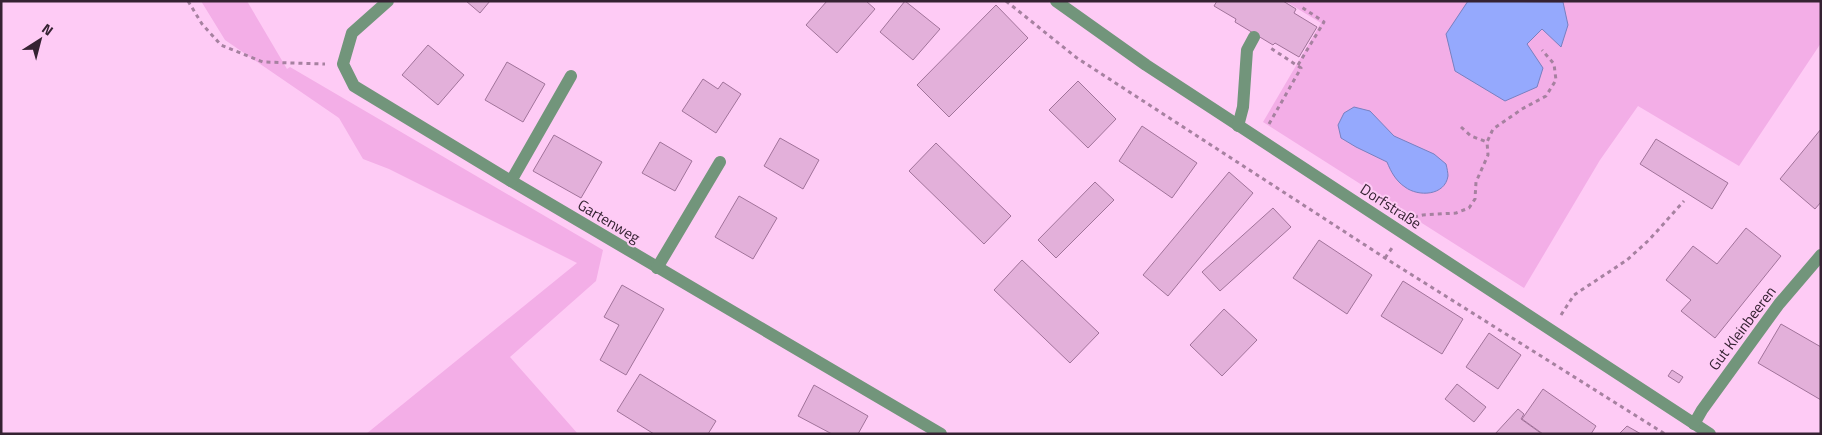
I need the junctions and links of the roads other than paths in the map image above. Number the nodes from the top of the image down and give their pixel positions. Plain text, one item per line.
1 (388, 1) edge
2 (1056, 1) edge
3 (1254, 37) road end
4 (571, 76) dead end
5 (1238, 126) junction
6 (720, 162) dead end
7 (511, 182) junction
8 (1821, 255) edge
9 (657, 268) junction
10 (1694, 424) junction
11 (941, 434) edge
12 (1710, 434) edge

1 - 7 street, Gartenweg
2 - 5 street, Dorfstraße
3 - 5 street
4 - 7 street
5 - 10 street, Dorfstraße
6 - 9 street
7 - 9 street, Gartenweg
8 - 10 street, Gut Kleinbeeren
9 - 11 street, Gartenweg
10 - 12 street, Dorfstraße

